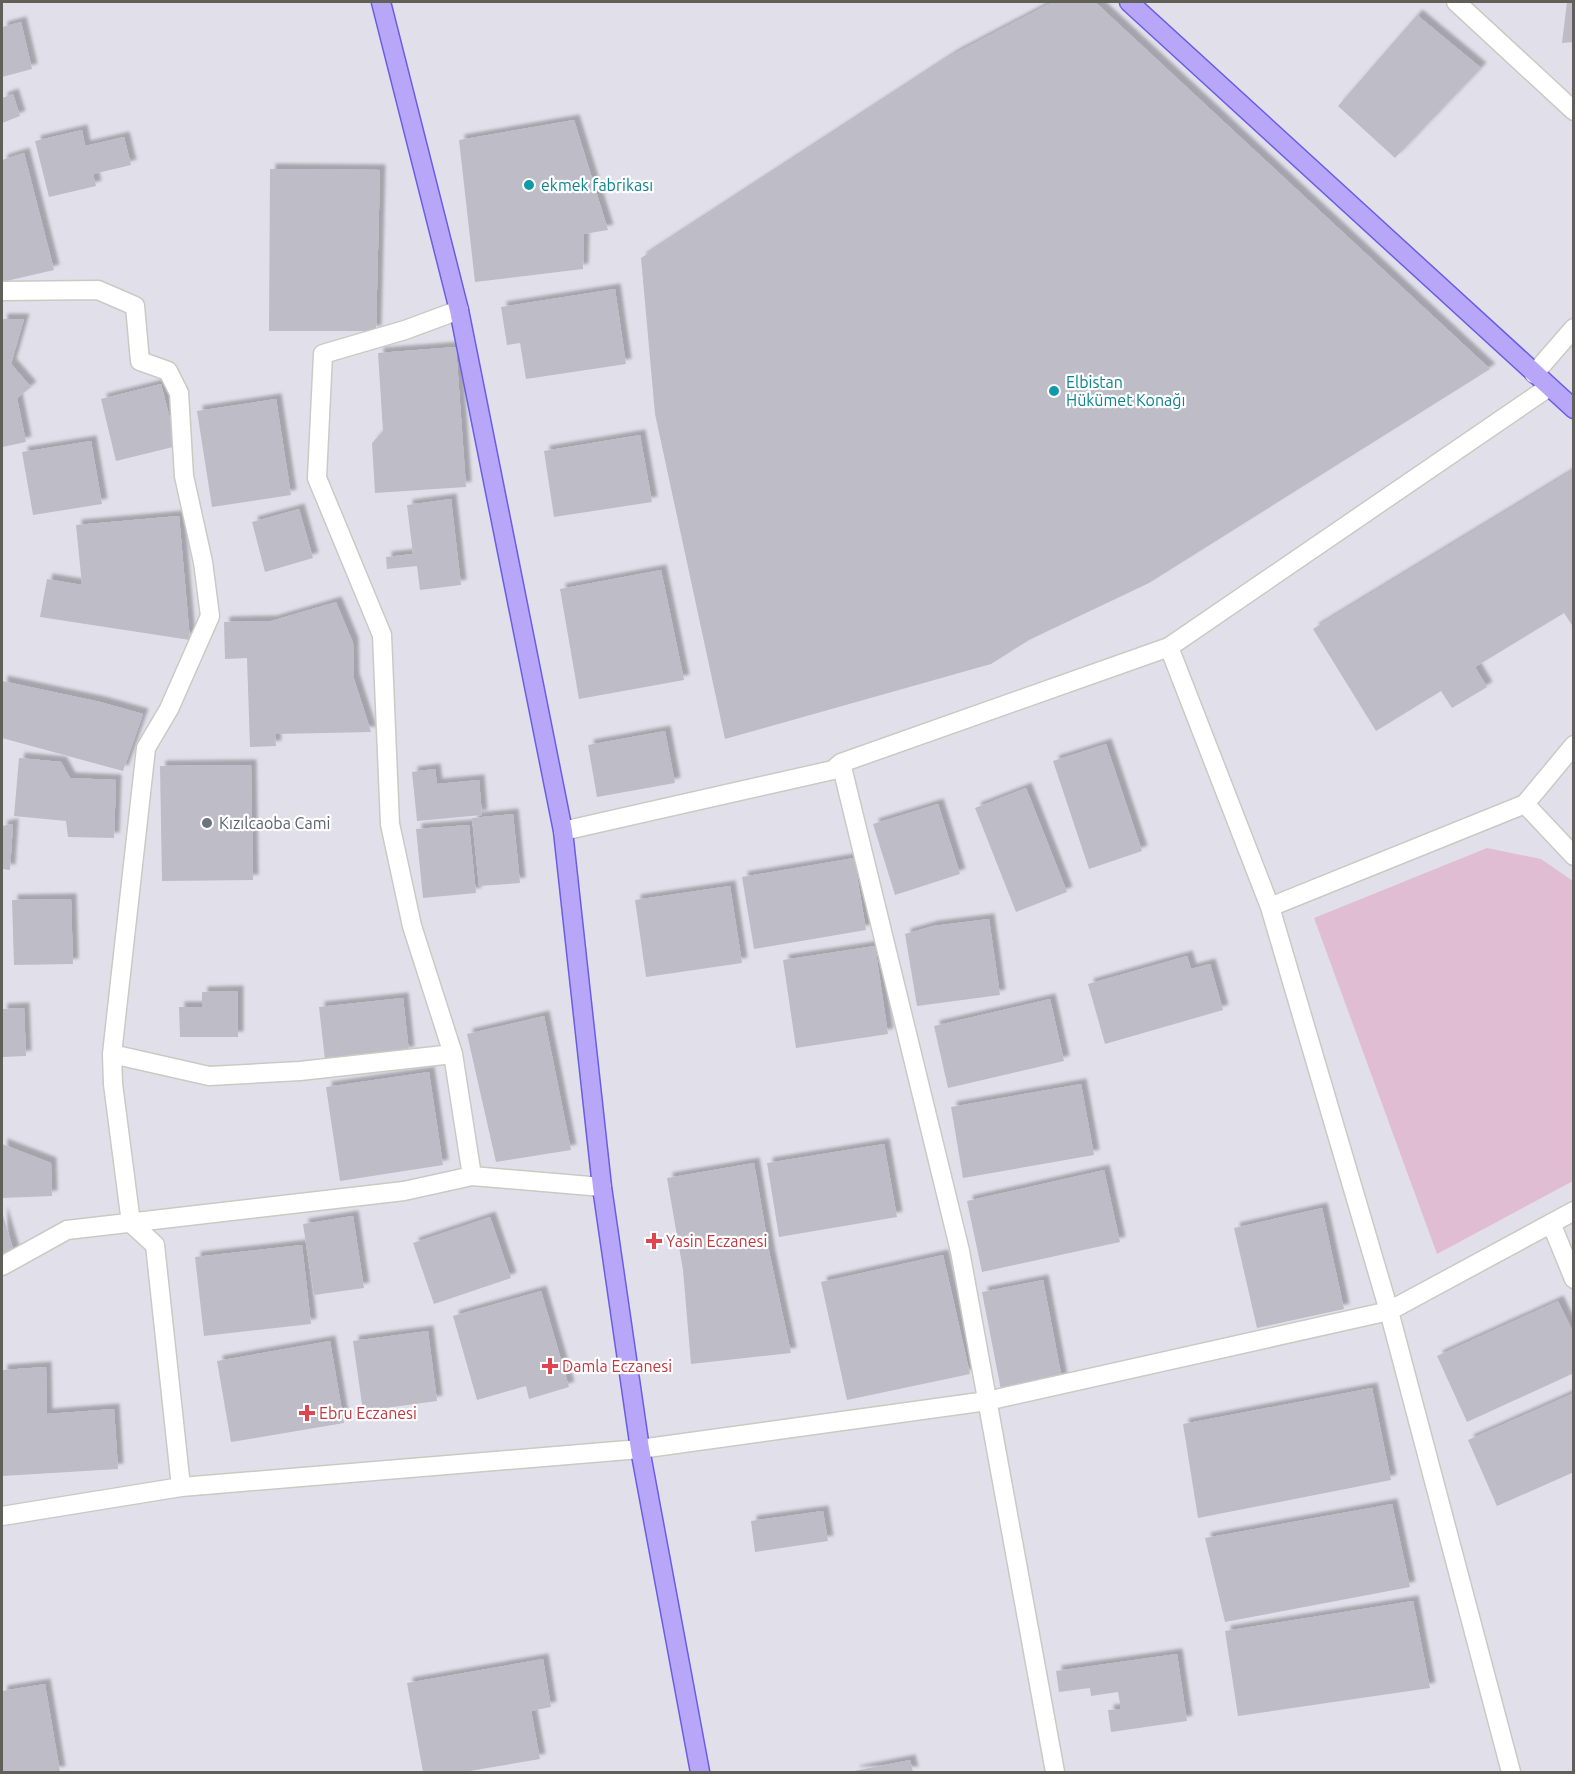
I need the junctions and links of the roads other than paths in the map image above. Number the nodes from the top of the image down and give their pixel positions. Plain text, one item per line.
1 (381, 2) edge
2 (1129, 2) edge
3 (1456, 2) edge
4 (1574, 111) edge
5 (2, 291) edge
6 (459, 310) junction
7 (1574, 328) edge
8 (1534, 374) junction
9 (1549, 387) junction
10 (1574, 409) edge
11 (1170, 647) junction
12 (1574, 745) edge
13 (842, 763) junction
14 (1525, 804) junction
15 (563, 831) junction
16 (1574, 856) edge
17 (1270, 907) junction
18 (112, 1053) junction
19 (453, 1054) junction
20 (472, 1176) junction
21 (602, 1186) junction
22 (1574, 1211) edge
23 (131, 1222) junction
24 (1551, 1223) junction
25 (2, 1266) edge
26 (1574, 1279) edge
27 (1389, 1311) junction
28 (987, 1401) junction
29 (640, 1449) junction
30 (181, 1487) junction
31 (2, 1516) edge
32 (700, 1773) edge
33 (1055, 1773) edge
34 (1511, 1773) edge

1 - 6 main road
2 - 8 main road
3 - 4 street
5 - 18 street
6 - 15 main road
6 - 19 street
7 - 8 street
8 - 9 main road
9 - 10 main road
9 - 11 street
11 - 13 street
11 - 17 street
12 - 14 street
13 - 15 street
13 - 28 street
14 - 16 street
14 - 17 street
15 - 21 main road
17 - 27 street
18 - 19 street
18 - 23 street
19 - 20 street
20 - 21 street
20 - 23 street
21 - 29 main road
22 - 24 street
23 - 25 street
23 - 30 street
24 - 26 street
24 - 27 street
27 - 28 street
27 - 34 street
28 - 29 street
28 - 33 street
29 - 30 street
29 - 32 main road
30 - 31 street

